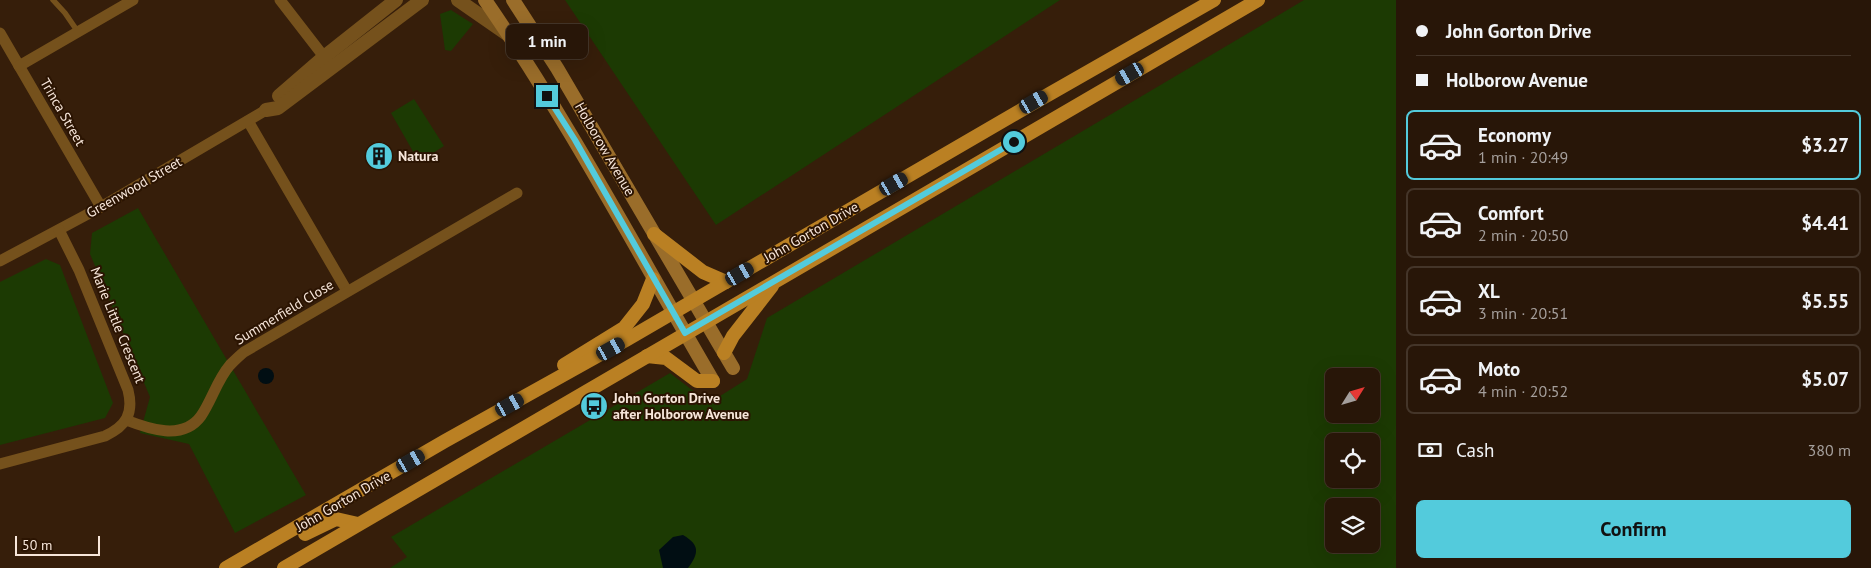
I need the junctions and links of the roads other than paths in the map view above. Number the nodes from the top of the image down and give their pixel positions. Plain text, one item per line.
1 (53, 0) edge
2 (133, 0) edge
3 (280, 0) edge
4 (422, 0) edge
5 (458, 0) edge
6 (485, 0) edge
7 (513, 0) edge
8 (1214, 0) edge
9 (1258, 0) edge
10 (394, 1) edge
11 (78, 32) junction
12 (0, 33) edge
13 (510, 36) junction
14 (328, 62) junction
15 (19, 66) junction
16 (266, 110) joint
17 (248, 121) junction
18 (517, 193) dead end
19 (101, 207) junction
20 (59, 230) junction
21 (654, 234) junction
22 (0, 261) edge
23 (653, 279) junction
24 (777, 280) junction
25 (726, 282) junction
26 (347, 291) junction
27 (694, 300) junction
28 (673, 313) junction
29 (706, 321) junction
30 (685, 333) junction
31 (724, 353) junction
32 (646, 356) junction
33 (733, 368) dead end
34 (534, 392) junction
35 (126, 420) junction
36 (0, 464) edge
37 (358, 524) junction
38 (226, 568) edge
39 (246, 568) edge
40 (284, 568) edge

1 - 11 lane
2 - 11 street
3 - 14 street
4 - 14 street, Greenwood Street
5 - 13 street
6 - 13 main road, Holborow Avenue
7 - 21 main road, Holborow Avenue
8 - 25 main road, John Gorton Drive
9 - 24 main road, John Gorton Drive
10 - 14 street, Greenwood Street
11 - 15 street
12 - 15 street, Trinca Street
13 - 23 main road, Holborow Avenue
14 - 16 street, Greenwood Street
15 - 19 street, Trinca Street
16 - 17 street, Greenwood Street
17 - 19 street, Greenwood Street
17 - 26 street, Summerfield Close
18 - 26 street, Summerfield Close
19 - 20 street, Greenwood Street
20 - 22 street, Greenwood Street
20 - 35 street, Marie Little Crescent
21 - 25 main road
21 - 27 main road, Holborow Avenue
23 - 28 main road, Holborow Avenue
23 - 34 main road
24 - 29 main road, John Gorton Drive
24 - 31 main road
25 - 27 main road, John Gorton Drive
26 - 35 street, Summerfield Close
27 - 28 main road, John Gorton Drive
27 - 29 main road, Holborow Avenue
28 - 30 main road, Holborow Avenue
28 - 34 main road, John Gorton Drive
29 - 30 main road, John Gorton Drive
29 - 31 main road, Holborow Avenue
30 - 32 main road, John Gorton Drive
30 - 32 main road, Holborow Avenue
31 - 33 main road, Holborow Avenue
32 - 37 main road, John Gorton Drive
34 - 38 main road, John Gorton Drive
35 - 36 street
37 - 39 main road
37 - 40 main road, John Gorton Drive

